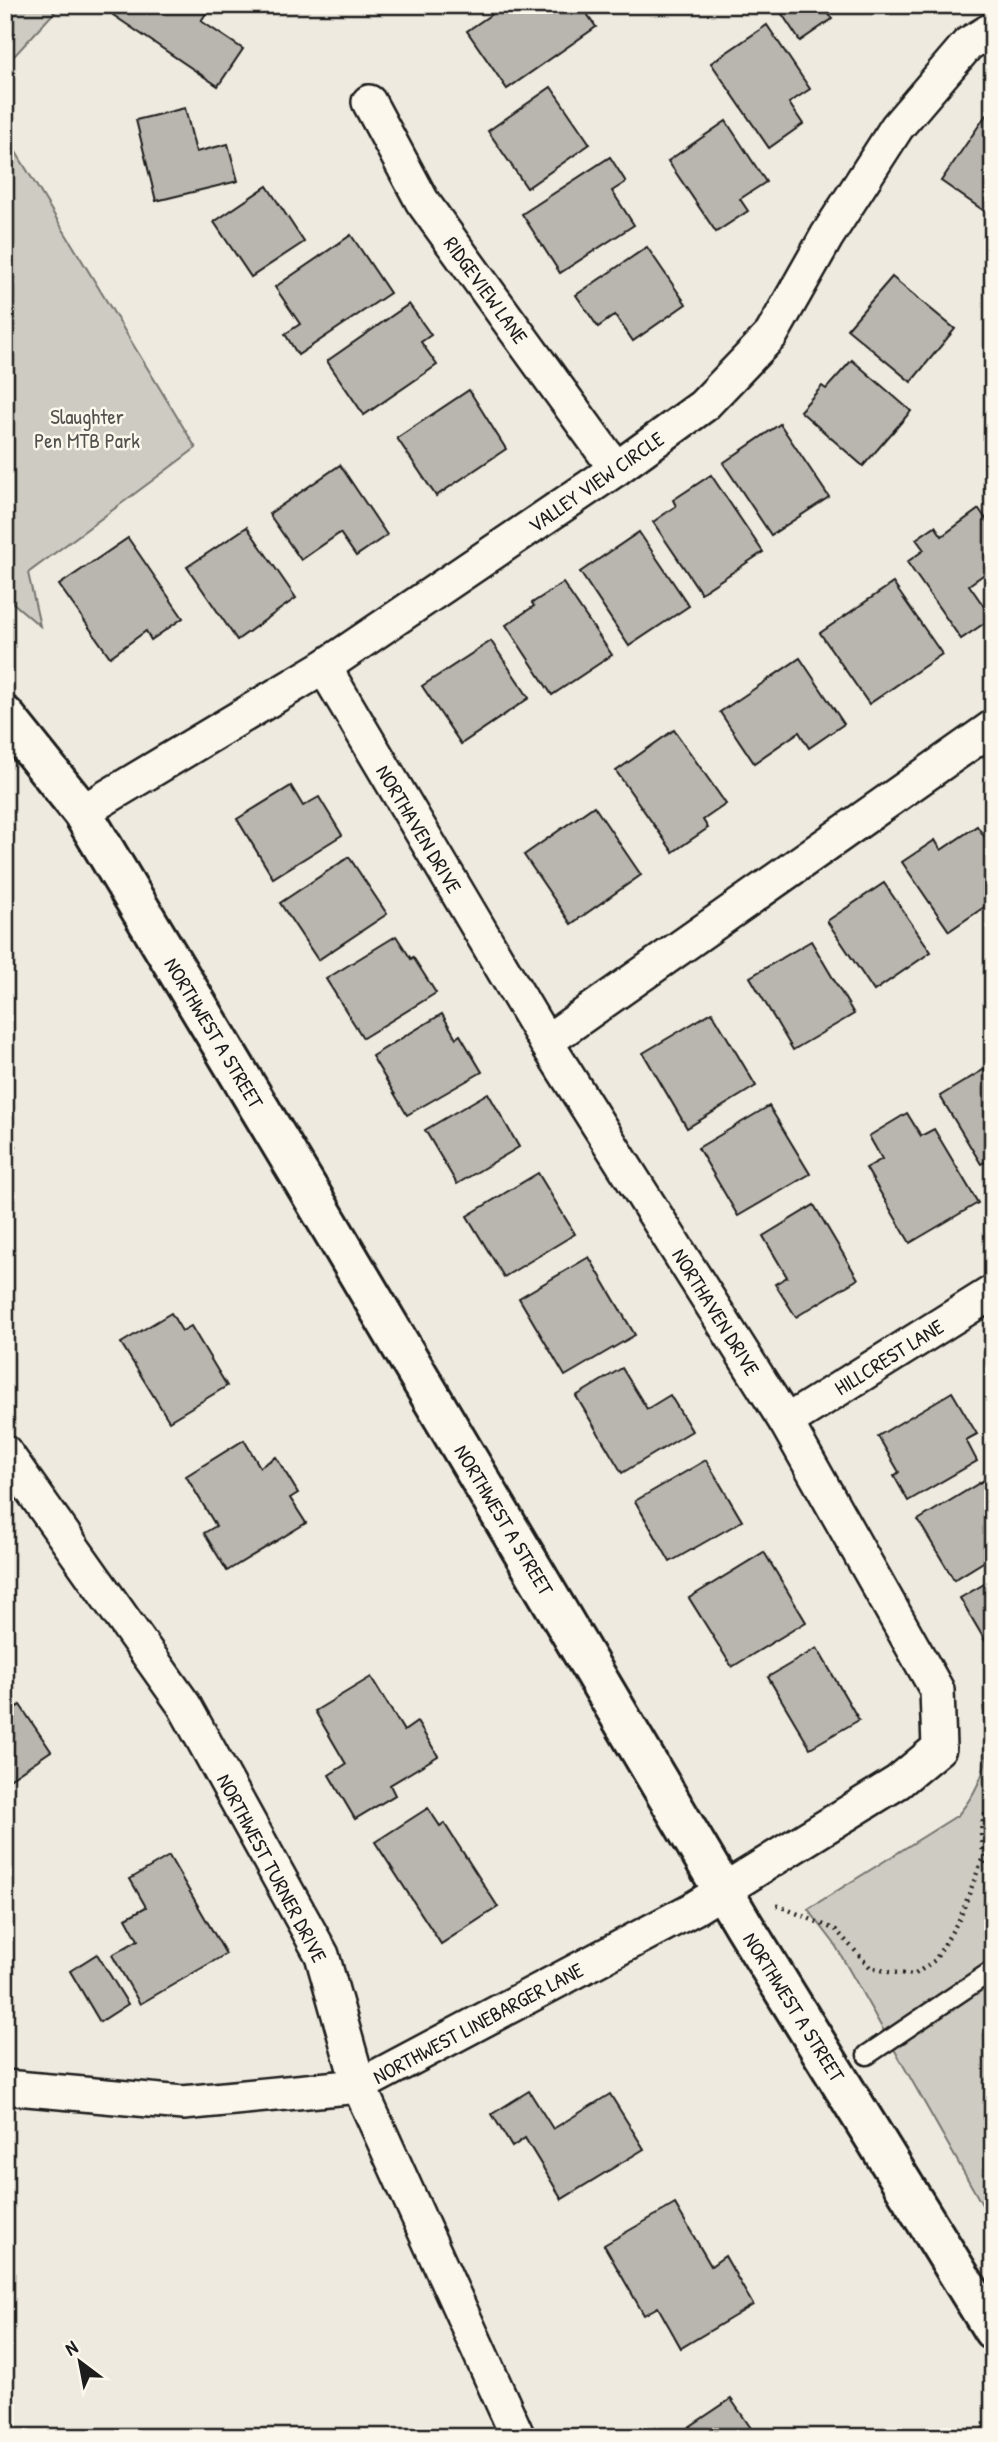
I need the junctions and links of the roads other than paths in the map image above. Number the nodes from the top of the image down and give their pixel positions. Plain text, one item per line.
1 (993, 29) edge
2 (369, 102) dead end
3 (616, 469) junction
4 (324, 667) junction
5 (5, 716) edge
6 (993, 727) edge
7 (82, 812) junction
8 (546, 1042) junction
9 (993, 1292) edge
10 (786, 1422) junction
11 (5, 1452) edge
12 (723, 1889) junction
13 (993, 1970) edge
14 (867, 2055) dead end
15 (359, 2086) junction
16 (5, 2087) edge
17 (993, 2330) edge
18 (518, 2437) edge

1 - 3 street, VALLEY VIEW CIRCLE
2 - 3 street, RIDGEVIEW LANE
3 - 4 street, VALLEY VIEW CIRCLE
4 - 7 street, VALLEY VIEW CIRCLE
4 - 8 street, NORTHAVEN DRIVE
5 - 7 street, NORTHWEST A STREET
6 - 8 street
7 - 12 street, NORTHWEST A STREET
8 - 10 street, NORTHAVEN DRIVE
9 - 10 street, HILLCREST LANE
10 - 12 street, NORTHAVEN DRIVE
11 - 15 street, NORTHWEST TURNER DRIVE
12 - 15 street, NORTHWEST LINEBARGER LANE
12 - 17 street, NORTHWEST A STREET
13 - 14 lane
15 - 16 street, NORTHWEST LINEBARGER LANE
15 - 18 street, NORTHWEST TURNER DRIVE

